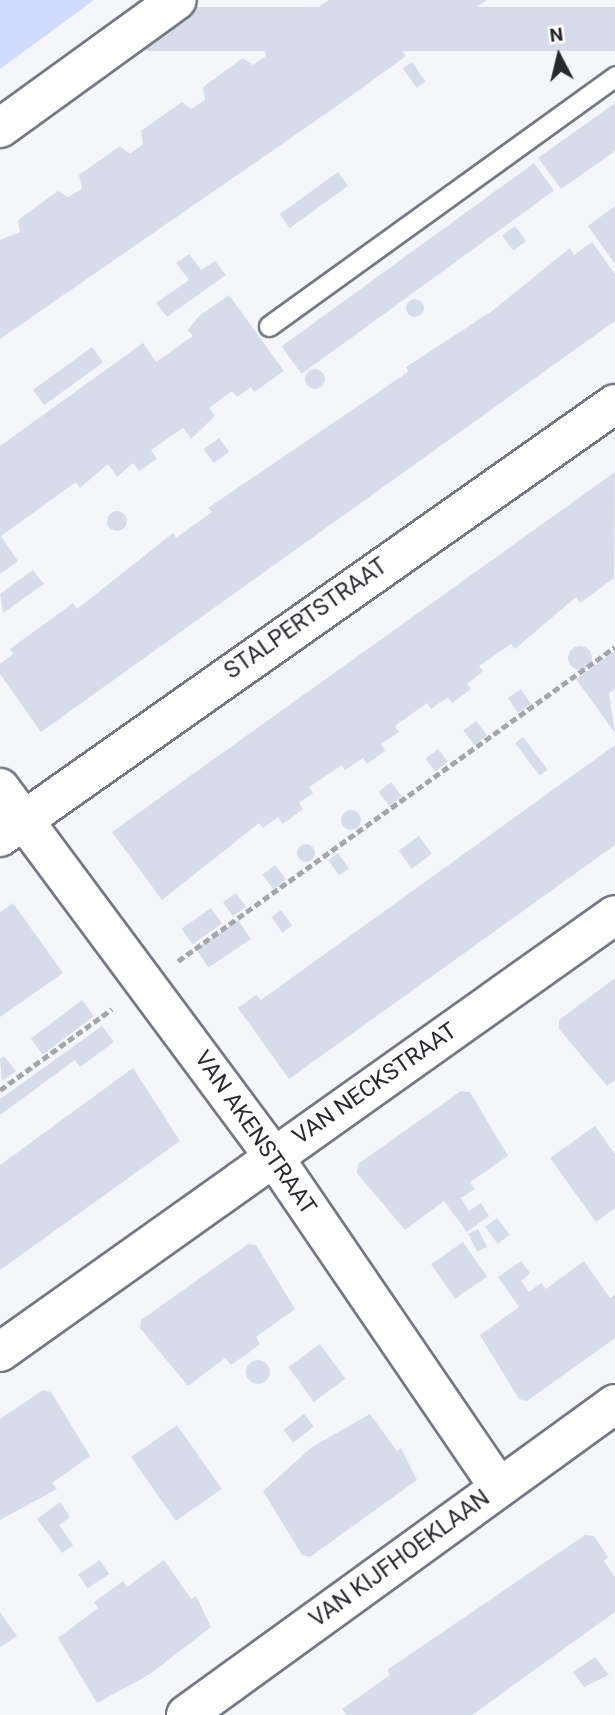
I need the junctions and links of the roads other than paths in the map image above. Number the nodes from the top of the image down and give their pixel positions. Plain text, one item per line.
1 (177, 0) edge
2 (615, 76) edge
3 (0, 128) edge
4 (269, 326) dead end
5 (615, 404) edge
6 (0, 788) edge
7 (11, 828) edge
8 (615, 915) edge
9 (273, 1156) junction
10 (0, 1352) edge
11 (615, 1404) edge
12 (499, 1487) junction
13 (186, 1715) edge

1 - 3 street
2 - 4 lane
5 - 7 street, STALPERTSTRAAT
6 - 7 street, VAN AKENSTRAAT
7 - 9 street, VAN AKENSTRAAT
8 - 9 street, VAN NECKSTRAAT
9 - 10 street, VAN NECKSTRAAT
9 - 12 street, VAN AKENSTRAAT
11 - 12 street, VAN KIJFHOEKLAAN
12 - 13 street, VAN KIJFHOEKLAAN

